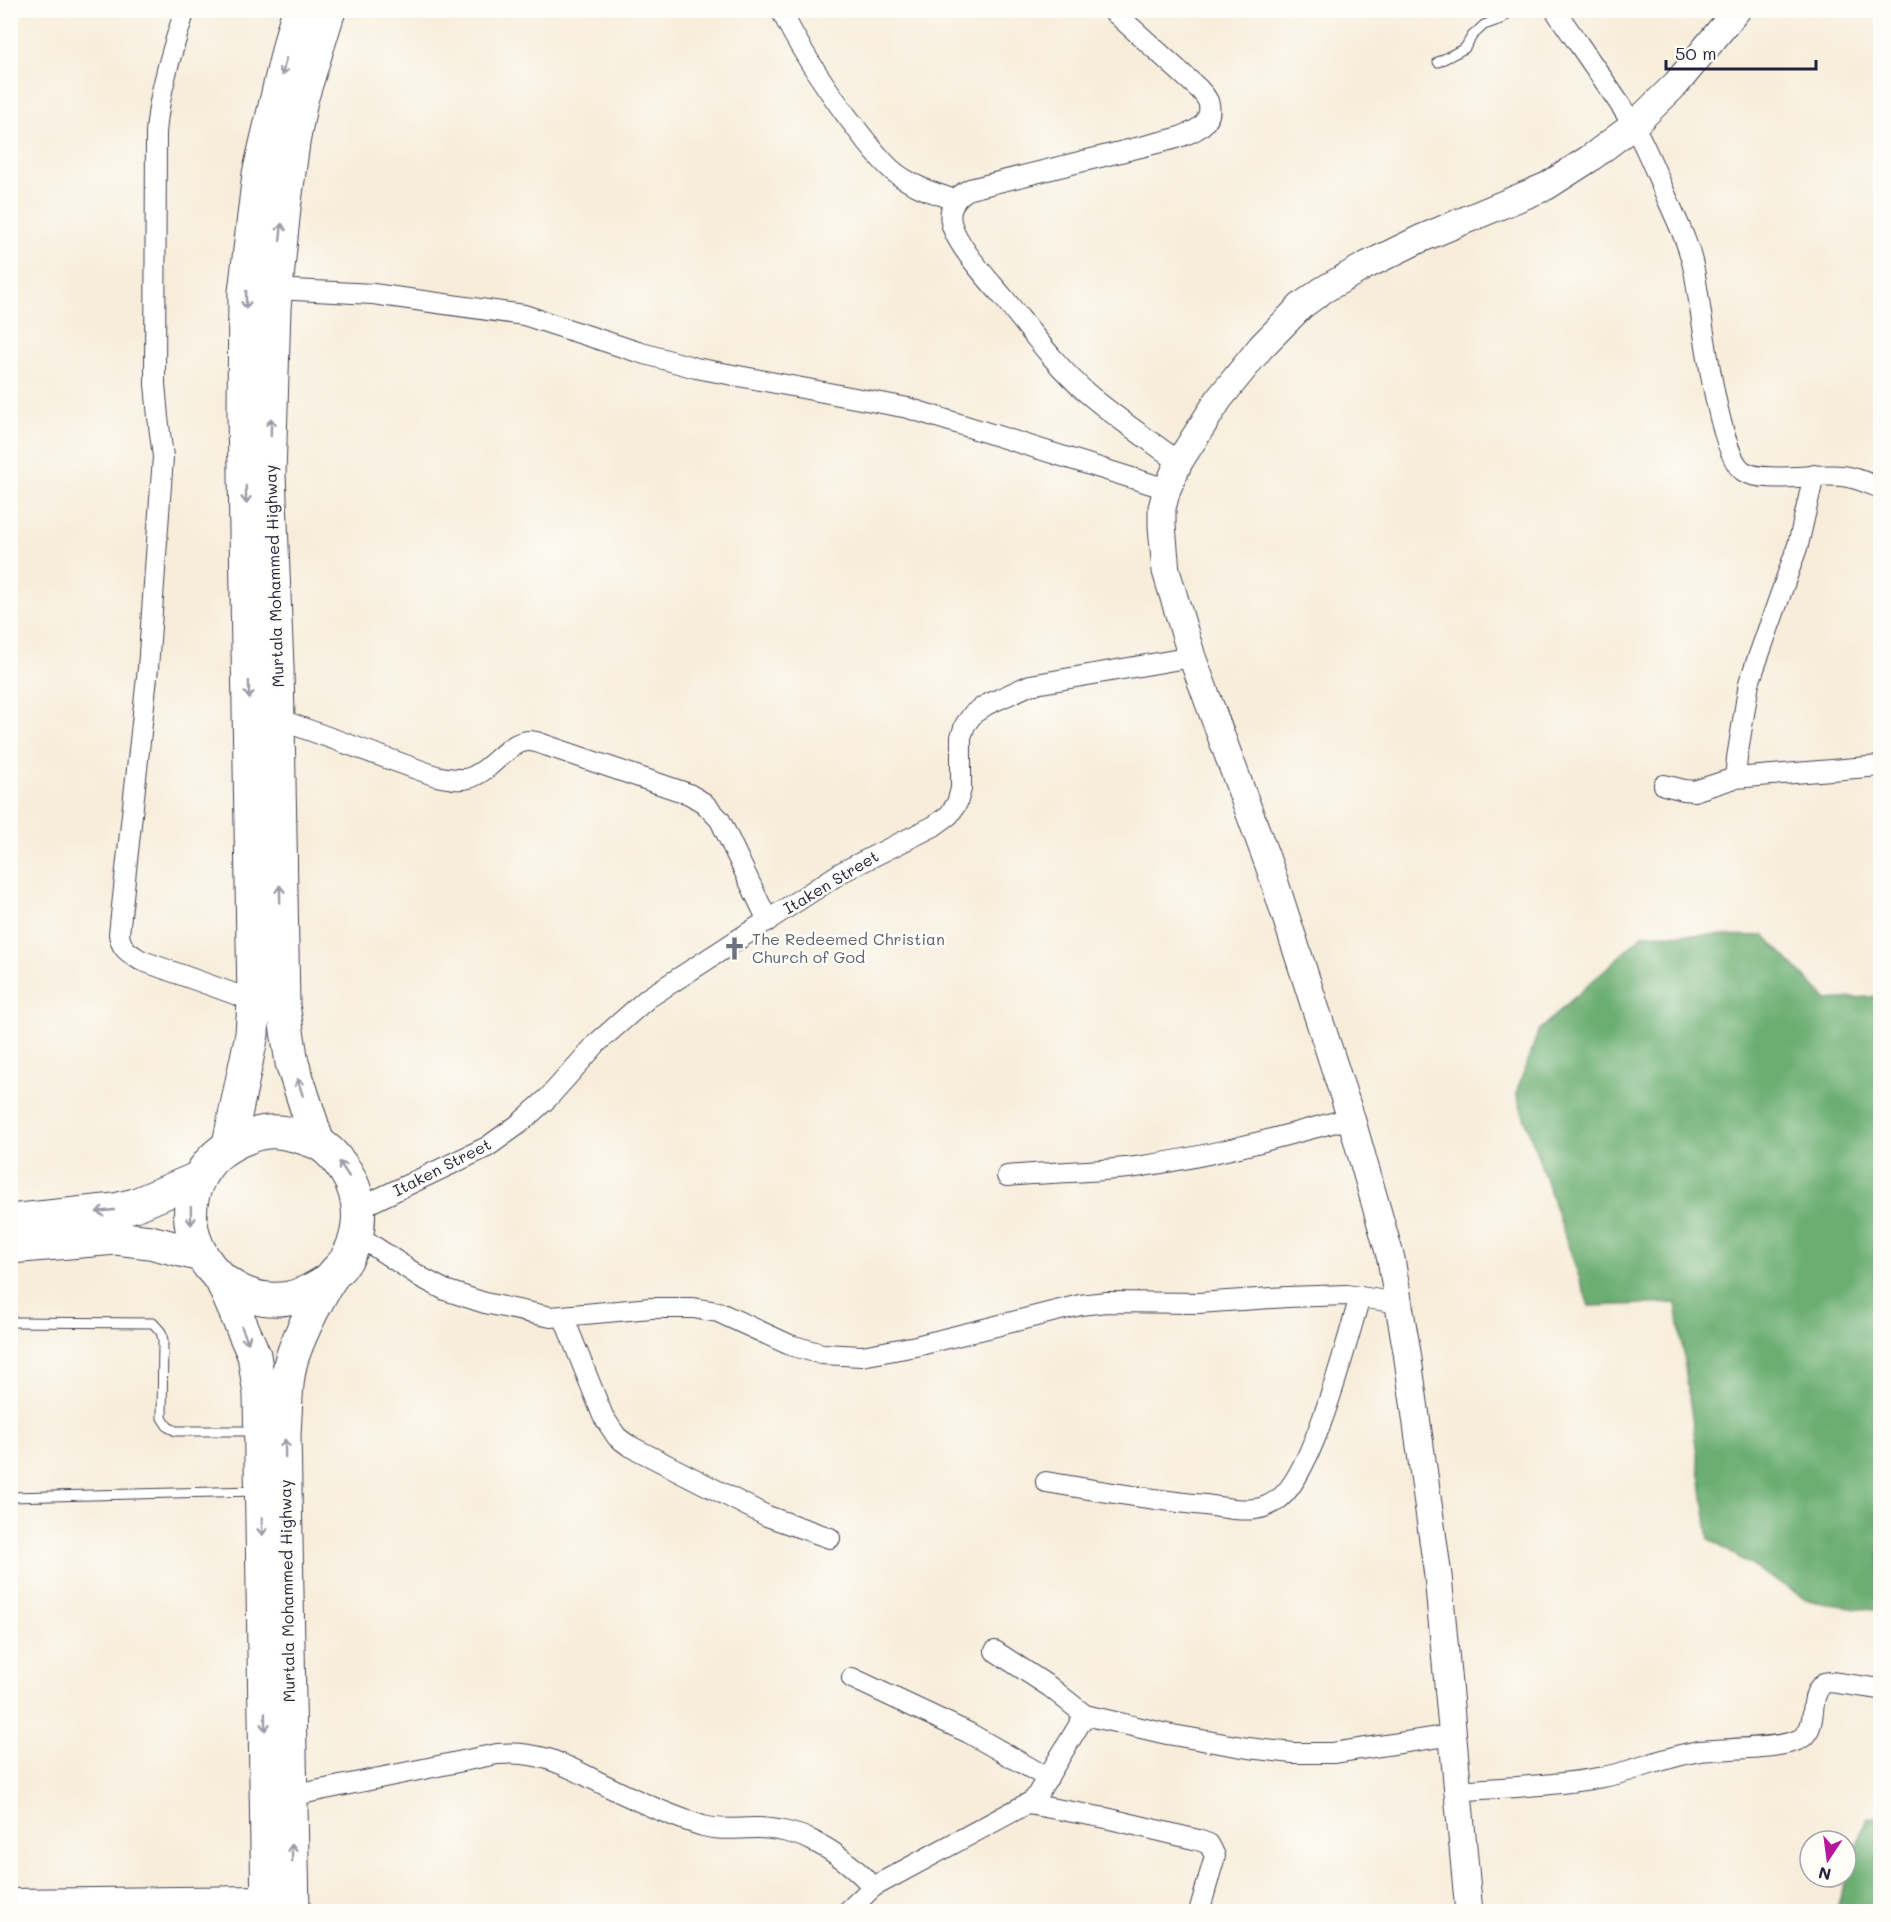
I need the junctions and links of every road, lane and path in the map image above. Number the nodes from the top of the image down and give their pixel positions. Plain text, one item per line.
1 (185, 10) edge
2 (300, 10) edge
3 (329, 10) edge
4 (781, 10) edge
5 (1112, 10) edge
6 (1512, 10) edge
7 (1555, 10) edge
8 (1737, 10) edge
9 (1438, 62) dead end
10 (1634, 125) junction
11 (955, 200) junction
12 (275, 289) junction
13 (1179, 462) junction
14 (1814, 475) junction
15 (1881, 488) edge
16 (1167, 489) junction
17 (1192, 657) junction
18 (278, 719) junction
19 (1881, 766) edge
20 (1735, 778) junction
21 (1664, 785) dead end
22 (768, 921) junction
23 (254, 1001) junction
24 (1351, 1118) junction
25 (318, 1143) junction
26 (229, 1144) junction
27 (1007, 1176) dead end
28 (199, 1178) junction
29 (10, 1221) edge
30 (358, 1221) junction
31 (10, 1247) edge
32 (201, 1256) junction
33 (330, 1279) junction
34 (222, 1281) junction
35 (1360, 1297) junction
36 (1399, 1303) junction
37 (563, 1316) junction
38 (10, 1322) edge
39 (261, 1431) junction
40 (1047, 1482) dead end
41 (262, 1491) junction
42 (10, 1497) edge
43 (830, 1538) dead end
44 (994, 1651) dead end
45 (852, 1678) dead end
46 (1881, 1689) edge
47 (1085, 1715) junction
48 (1453, 1735) junction
49 (1048, 1778) junction
50 (1458, 1791) junction
51 (291, 1796) junction
52 (1028, 1804) junction
53 (873, 1887) junction
54 (10, 1899) edge
55 (277, 1906) edge
56 (853, 1909) edge
57 (1199, 1911) edge
58 (1469, 1911) edge

1 - 23 street
2 -> 23 highway, Murtala Mohammed Highway
12 -> 3 highway, Murtala Mohammed Highway
4 - 11 street
5 - 11 street
6 - 9 lane
7 - 10 street
8 - 10 street
10 - 13 street
10 - 14 street
11 - 13 street
12 - 16 street
18 -> 12 highway, Murtala Mohammed Highway
13 - 16 street
14 - 15 street
14 - 20 street
16 - 17 street
17 - 22 street, Itaken Street
17 - 24 street
18 - 22 street
25 -> 18 highway, Murtala Mohammed Highway
19 - 20 street
20 - 21 street
22 - 30 street, Itaken Street
23 - 26 highway, Murtala Mohammed Highway
24 - 27 street
24 - 36 street
25 - 26 highway
30 -> 25 highway
26 - 28 highway
28 -> 29 highway
28 -> 32 highway
30 - 33 highway
30 - 37 street
31 - 32 highway
32 - 34 highway
33 - 34 highway
51 -> 33 highway, Murtala Mohammed Highway
34 -> 39 highway, Murtala Mohammed Highway
35 - 36 street
35 - 37 street
35 - 40 street
36 - 48 street
37 - 43 street
38 - 39 lane
39 - 41 highway, Murtala Mohammed Highway
41 - 42 lane
41 -> 55 highway, Murtala Mohammed Highway
44 - 47 street
45 - 49 street
46 - 50 street
47 - 48 street
47 - 49 street
48 - 50 street
49 - 52 street
50 - 58 street
51 - 53 street
55 -> 51 highway, Murtala Mohammed Highway
52 - 53 street
52 - 57 street
53 - 56 street
54 - 55 street

